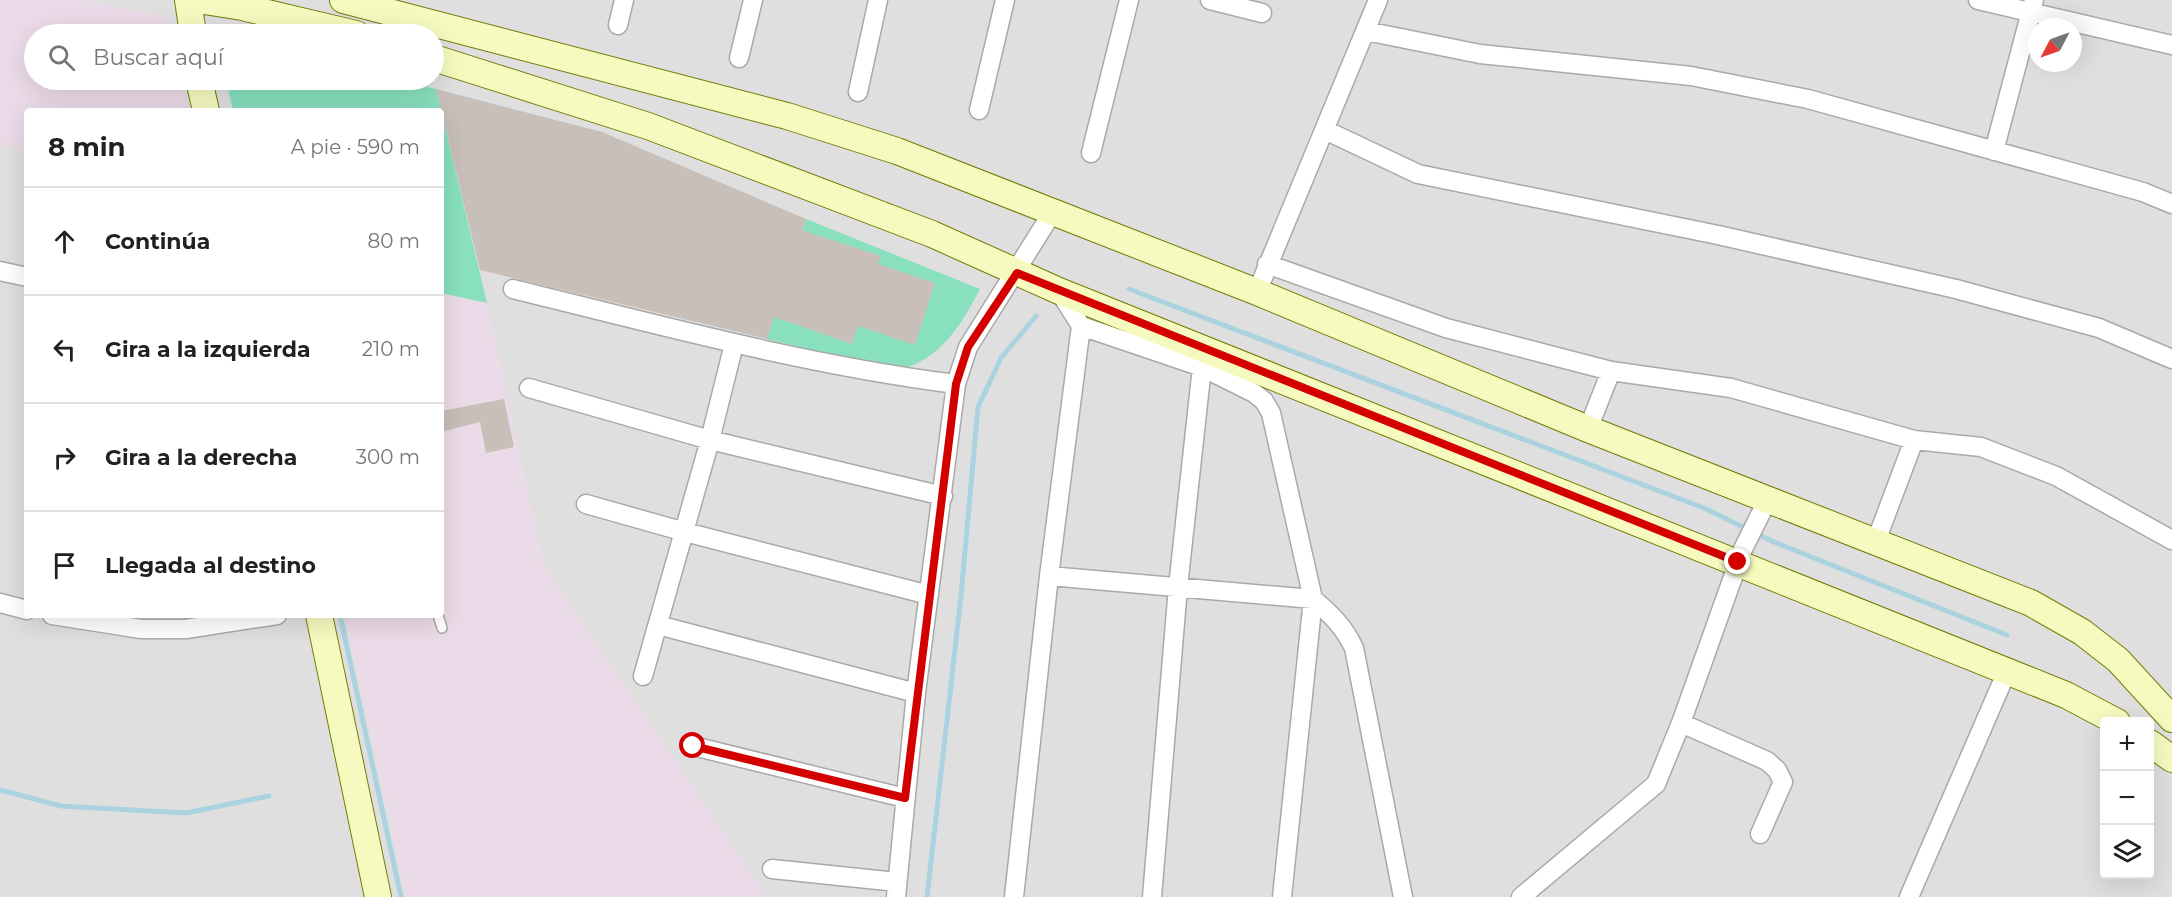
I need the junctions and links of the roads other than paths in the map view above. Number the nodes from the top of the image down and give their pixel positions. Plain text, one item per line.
1 (188, 0) edge
2 (198, 0) edge
3 (624, 0) edge
4 (753, 0) edge
5 (878, 0) edge
6 (1005, 0) edge
7 (1129, 0) edge
8 (1210, 0) edge
9 (1378, 0) edge
10 (1978, 0) edge
11 (359, 1) edge
12 (243, 3) edge
13 (2033, 6) edge
14 (1262, 13) dead end
15 (192, 24) edge
16 (320, 24) edge
17 (358, 24) edge
18 (618, 25) dead end
19 (1366, 31) junction
20 (2172, 45) edge
21 (738, 58) dead end
22 (444, 61) edge
23 (201, 90) edge
24 (858, 92) dead end
25 (205, 108) edge
26 (979, 110) dead end
27 (1325, 130) junction
28 (1994, 151) junction
29 (1091, 153) dead end
30 (2172, 204) edge
31 (1052, 213) junction
32 (1267, 264) junction
33 (0, 271) edge
34 (1017, 273) junction
35 (24, 276) edge
36 (513, 289) dead end
37 (1059, 291) junction
38 (1257, 292) junction
39 (1081, 326) junction
40 (734, 344) junction
41 (2172, 359) edge
42 (1202, 367) junction
43 (1611, 371) junction
44 (956, 384) junction
45 (529, 388) dead end
46 (1588, 429) junction
47 (710, 440) junction
48 (1914, 440) junction
49 (943, 496) junction
50 (586, 504) dead end
51 (1764, 505) junction
52 (685, 532) junction
53 (2172, 540) edge
54 (1876, 541) junction
55 (1740, 555) junction
56 (1049, 576) junction
57 (1178, 586) junction
58 (929, 595) junction
59 (1313, 599) junction
60 (0, 603) edge
61 (24, 609) edge
62 (71, 618) edge
63 (258, 618) edge
64 (320, 618) edge
65 (439, 618) edge
66 (658, 625) junction
67 (442, 628) dead end
68 (2007, 670) junction
69 (643, 676) dead end
70 (916, 693) junction
71 (2108, 717) edge
72 (2172, 718) edge
73 (1681, 723) junction
74 (693, 746) dead end
75 (2154, 746) edge
76 (2172, 759) edge
77 (905, 798) junction
78 (1760, 834) dead end
79 (772, 869) dead end
80 (897, 890) edge
81 (378, 897) edge
82 (1014, 897) edge
83 (1152, 897) edge
84 (1282, 897) edge
85 (1403, 897) edge
86 (1521, 897) edge
87 (1909, 897) edge

1 - 15 main road
2 - 12 main road
3 - 18 street
4 - 21 street
5 - 24 street
6 - 26 street
7 - 29 street
8 - 14 street
9 - 19 street
10 - 13 street
11 - 17 street
11 - 31 main road
12 - 16 main road
13 - 20 street
13 - 28 street
19 - 27 street
19 - 28 street
22 - 34 main road
23 - 25 main road
27 - 32 street
27 - 41 street
28 - 30 street
31 - 34 street
31 - 38 main road
32 - 38 street
32 - 43 street
33 - 35 street
34 - 37 main road
34 - 44 street
36 - 40 street
37 - 39 street
37 - 55 main road
38 - 46 main road
39 - 42 street
39 - 56 street
40 - 44 street
40 - 47 street
42 - 57 street
42 - 59 street
43 - 46 street
43 - 48 street
44 - 49 street
45 - 47 street
46 - 51 main road
47 - 49 street
47 - 52 street
48 - 53 street
48 - 54 street
49 - 58 street
50 - 52 street
51 - 54 main road
51 - 55 street
52 - 58 street
52 - 66 street
54 - 72 main road
55 - 68 main road
55 - 73 street
56 - 57 street
56 - 82 street
57 - 59 street
57 - 83 street
58 - 70 street
59 - 84 street
59 - 85 street
60 - 61 street
62 - 63 street
64 - 81 main road
65 - 67 lane
66 - 69 street
66 - 70 street
68 - 71 main road
68 - 87 street
70 - 77 street
73 - 78 street
73 - 86 street
74 - 77 street
75 - 76 main road
77 - 80 street
79 - 80 street

